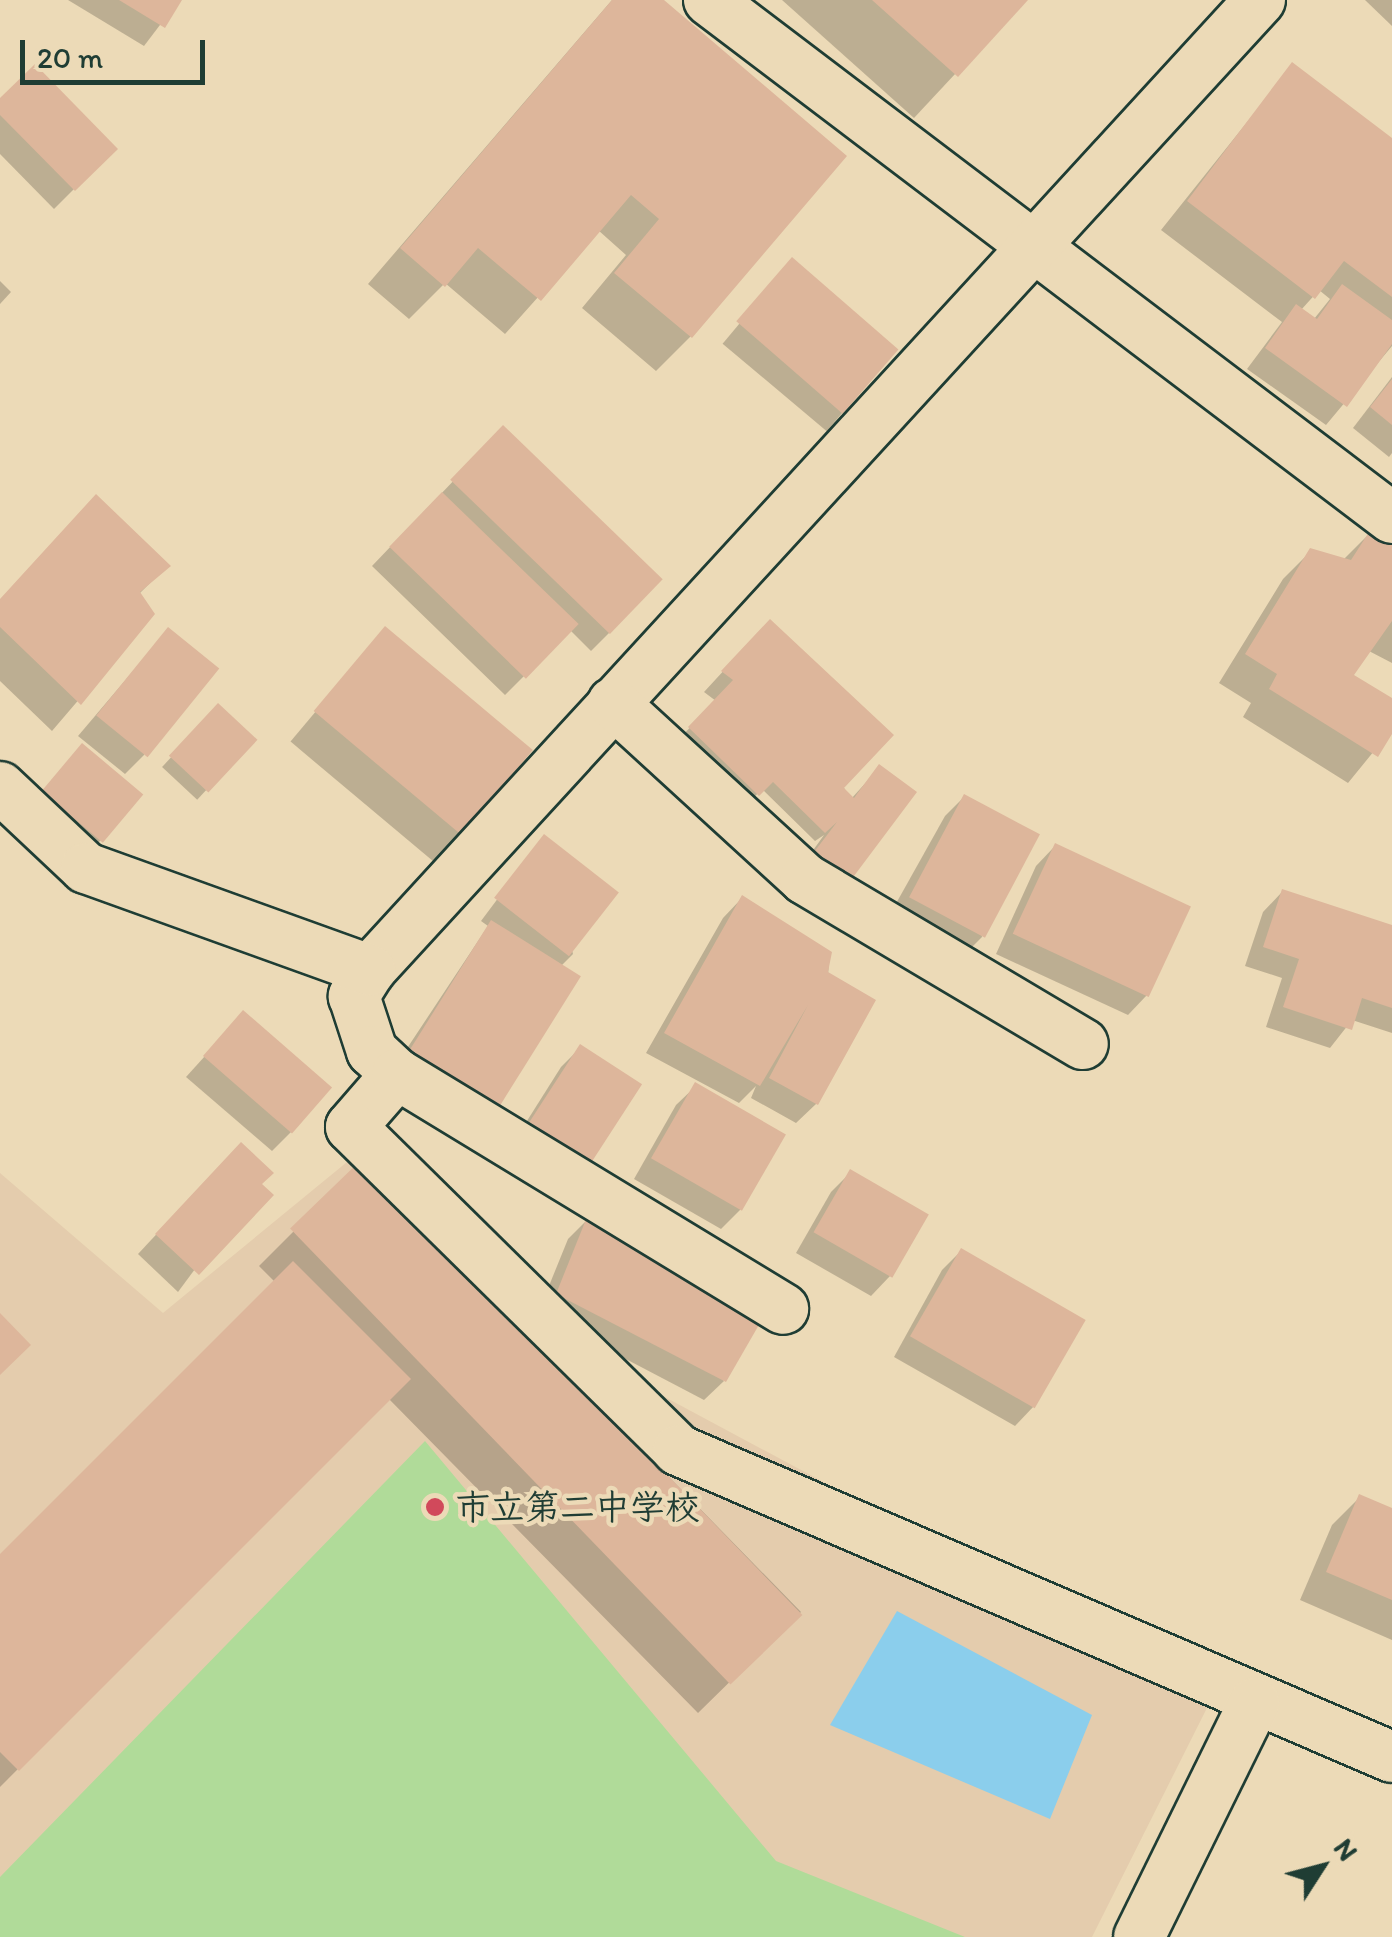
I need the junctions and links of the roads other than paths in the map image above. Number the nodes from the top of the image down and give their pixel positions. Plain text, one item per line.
1 (710, 0) edge
2 (1260, 0) edge
3 (1030, 244) junction
4 (1392, 518) edge
5 (613, 702) junction
6 (0, 787) edge
7 (370, 970) junction
8 (1083, 1044) dead end
9 (397, 1074) junction
10 (784, 1309) dead end
11 (1254, 1703) junction
12 (1392, 1757) edge
13 (1139, 1937) edge

1 - 3 street
2 - 3 street
3 - 4 street
3 - 5 street
5 - 7 street
5 - 8 street
6 - 7 street
7 - 9 street
9 - 10 street
9 - 11 street
11 - 12 street
11 - 13 street

